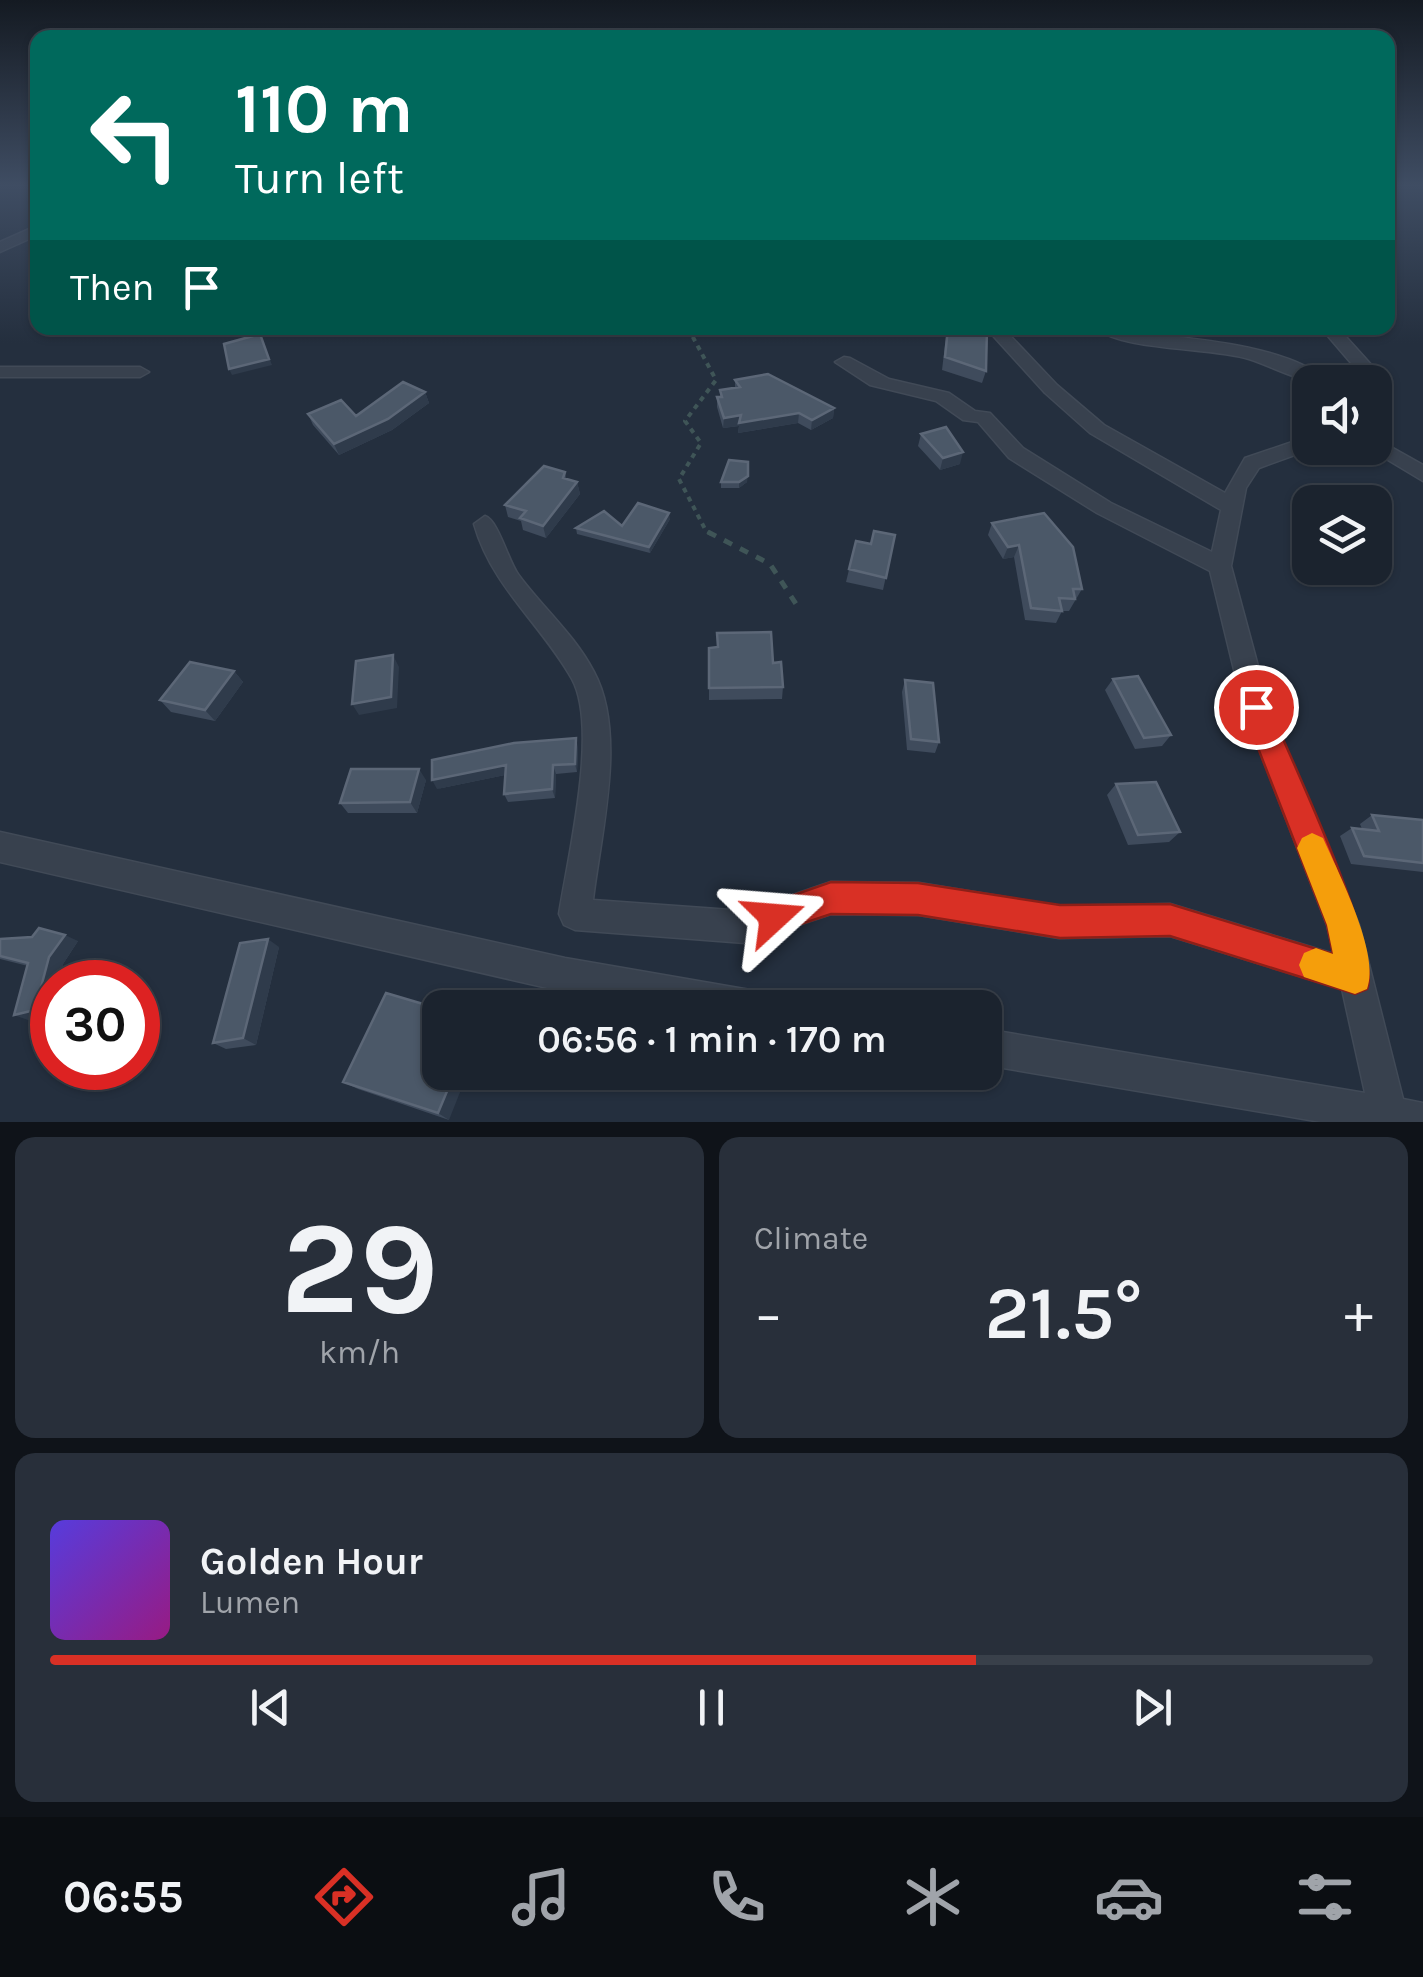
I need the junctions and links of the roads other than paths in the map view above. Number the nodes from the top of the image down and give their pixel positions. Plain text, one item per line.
1 (1001, 335) edge
2 (1123, 335) edge
3 (1335, 335) edge
4 (844, 362) dead end
5 (1363, 365) edge
6 (1292, 371) edge
7 (0, 372) edge
8 (140, 372) dead end
9 (1292, 448) edge
10 (1392, 455) edge
11 (1423, 474) edge
12 (1233, 507) junction
13 (486, 524) dead end
14 (1220, 566) junction
15 (0, 847) edge
16 (1355, 977) junction
17 (652, 990) edge
18 (1002, 1049) edge
19 (1400, 1120) edge

1 - 12 street
2 - 6 street
3 - 5 street
4 - 14 street
7 - 8 street
9 - 12 street
10 - 11 street
12 - 14 street
13 - 16 street
14 - 16 street
15 - 17 street
16 - 19 street
18 - 19 street

